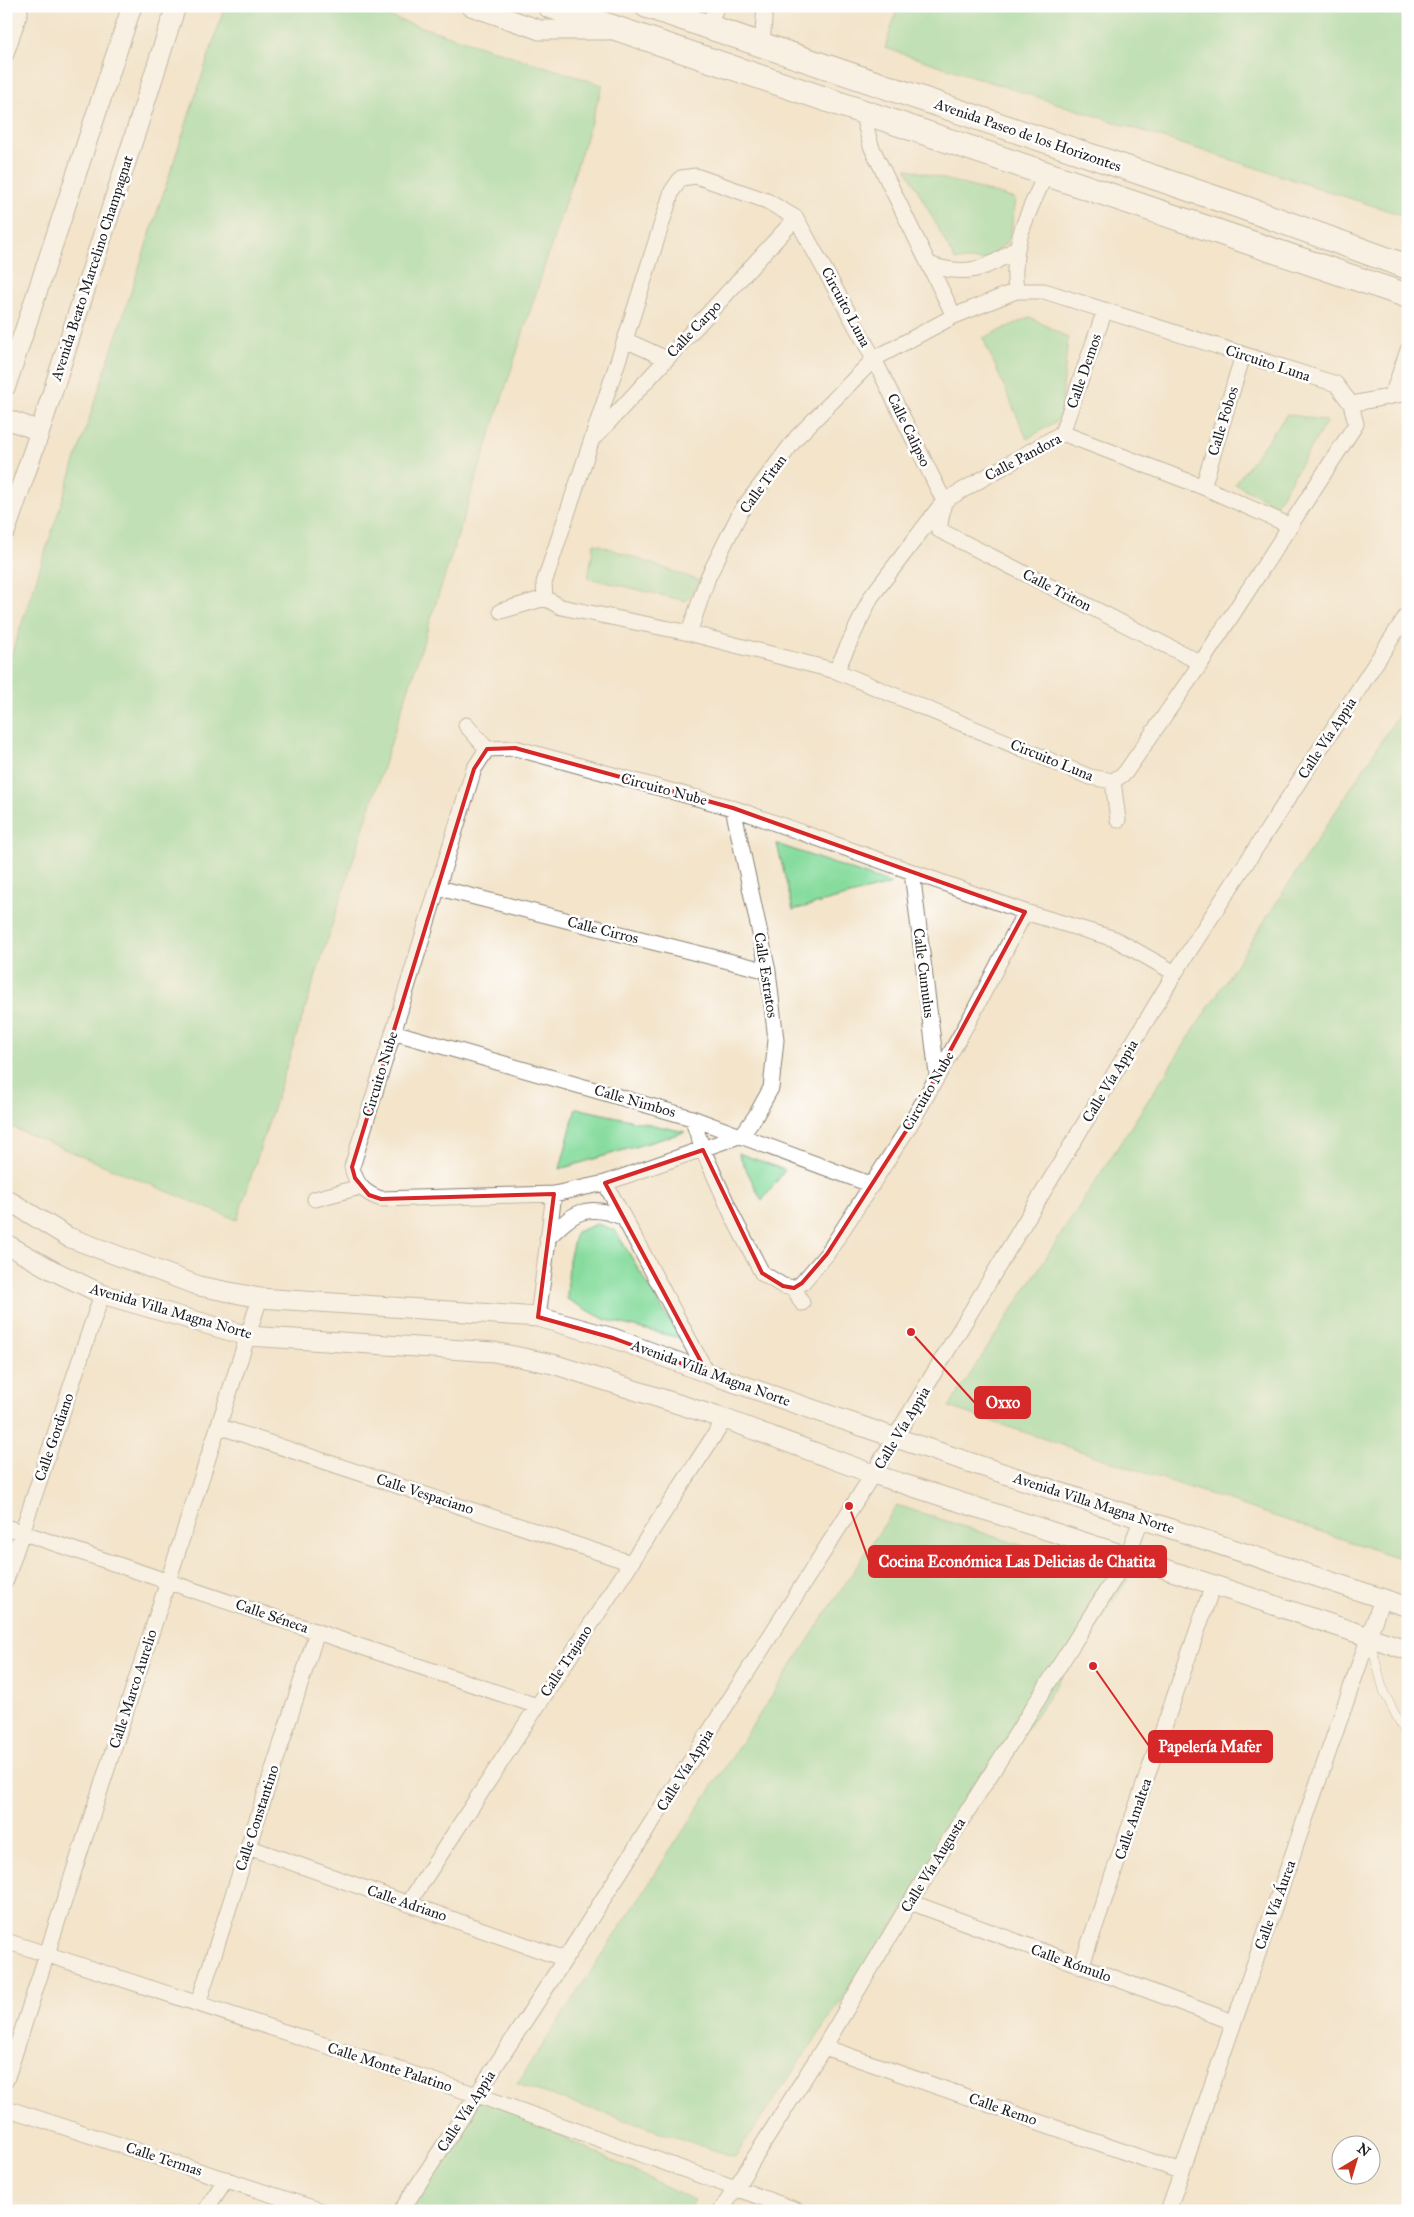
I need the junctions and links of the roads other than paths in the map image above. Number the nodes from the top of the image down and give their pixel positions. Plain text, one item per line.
1 (132, 6) edge
2 (176, 6) edge
3 (471, 6) edge
4 (550, 6) edge
5 (647, 6) edge
6 (765, 6) edge
7 (16, 11) edge
8 (712, 16) edge
9 (616, 30) junction
10 (762, 45) junction
11 (6, 54) edge
12 (862, 112) junction
13 (1046, 174) junction
14 (796, 218) junction
15 (1016, 248) junction
16 (1379, 257) junction
17 (1408, 261) edge
18 (929, 264) junction
19 (1408, 267) edge
20 (1363, 280) junction
21 (1016, 291) junction
22 (1408, 296) edge
23 (1106, 310) junction
24 (1408, 310) edge
25 (954, 316) junction
26 (626, 340) junction
27 (1408, 350) edge
28 (1244, 355) junction
29 (667, 359) junction
30 (874, 359) junction
31 (6, 386) edge
32 (1408, 393) edge
33 (1392, 396) junction
34 (1351, 404) junction
35 (6, 419) edge
36 (40, 431) junction
37 (1062, 433) junction
38 (592, 440) junction
39 (1203, 487) junction
40 (944, 501) junction
41 (1291, 526) junction
42 (6, 530) edge
43 (545, 598) junction
44 (501, 611) dead end
45 (1408, 613) edge
46 (689, 633) junction
47 (1201, 663) junction
48 (836, 670) junction
49 (466, 725) dead end
50 (487, 749) junction
51 (1113, 781) junction
52 (733, 808) junction
53 (1118, 820) dead end
54 (912, 872) junction
55 (439, 888) junction
56 (1025, 912) junction
57 (768, 971) junction
58 (1175, 973) junction
59 (393, 1032) junction
60 (937, 1074) junction
61 (692, 1118) junction
62 (742, 1135) junction
63 (704, 1150) junction
64 (605, 1183) junction
65 (872, 1185) junction
66 (360, 1187) junction
67 (554, 1194) junction
68 (6, 1199) edge
69 (315, 1199) dead end
70 (622, 1217) junction
71 (547, 1239) junction
72 (6, 1244) edge
73 (794, 1288) junction
74 (102, 1294) junction
75 (260, 1298) junction
76 (802, 1303) dead end
77 (538, 1317) junction
78 (248, 1336) junction
79 (707, 1373) junction
80 (725, 1419) junction
81 (218, 1426) junction
82 (896, 1438) junction
83 (873, 1474) junction
84 (1142, 1518) junction
85 (6, 1527) edge
86 (22, 1532) junction
87 (1128, 1556) junction
88 (631, 1563) junction
89 (6, 1580) edge
90 (168, 1581) junction
91 (1213, 1585) junction
92 (1382, 1599) junction
93 (1408, 1607) edge
94 (317, 1632) junction
95 (1369, 1638) junction
96 (1407, 1650) edge
97 (537, 1706) junction
98 (1408, 1739) edge
99 (248, 1847) junction
100 (910, 1902) junction
101 (408, 1904) junction
102 (6, 1941) edge
103 (47, 1954) junction
104 (565, 1959) junction
105 (1081, 1967) junction
106 (198, 2004) junction
107 (1233, 2022) junction
108 (824, 2047) junction
109 (6, 2080) edge
110 (477, 2095) junction
111 (6, 2108) edge
112 (1182, 2172) junction
113 (226, 2179) junction
114 (735, 2189) junction
115 (205, 2211) edge
116 (322, 2211) edge
117 (401, 2211) edge
118 (721, 2211) edge
119 (799, 2211) edge
120 (1168, 2211) edge

1 - 31 street
2 - 36 street, Avenida Beato Marcelino Champagnat
3 - 9 street, Avenida Paseo de los Horizontes
4 - 9 main road, Avenida Paseo de los Horizontes
5 - 8 main road, Avenida Paseo de los Horizontes
6 - 10 street
7 - 11 street
8 - 10 main road, Avenida Paseo de los Horizontes
9 - 12 main road, Avenida Paseo de los Horizontes
10 - 16 main road, Avenida Paseo de los Horizontes
12 - 13 main road, Avenida Paseo de los Horizontes
12 - 18 street
13 - 15 street
13 - 20 main road, Avenida Paseo de los Horizontes
14 - 26 street, Circuito Luna
14 - 29 street, Calle Carpo
14 - 30 street, Circuito Luna
15 - 18 street
15 - 21 street
16 - 17 main road
16 - 19 main road, Avenida Paseo de los Horizontes
18 - 25 street
20 - 22 main road
20 - 24 main road
21 - 23 street, Circuito Luna
21 - 25 street, Circuito Luna
23 - 28 street, Circuito Luna
23 - 37 street, Calle Demos
25 - 30 street, Circuito Luna
26 - 29 street
26 - 38 street, Circuito Luna
27 - 33 street
28 - 34 street, Circuito Luna
28 - 39 street, Calle Fobos
29 - 38 street, Calle Carpo
30 - 40 street, Calle Calipso
30 - 46 street, Calle Titan
32 - 33 street
33 - 34 street
34 - 41 street, Circuito Luna
35 - 36 street
36 - 42 street, Avenida Beato Marcelino Champagnat
37 - 39 street, Calle Pandora
37 - 40 street, Calle Pandora
38 - 43 street, Circuito Luna
39 - 41 street, Calle Pandora
40 - 47 street, Calle Triton
40 - 48 street, Calle Pandora
41 - 47 street, Circuito Luna
43 - 44 street
43 - 46 street, Circuito Luna
45 - 58 street, Calle Vía Appia
46 - 48 street, Circuito Luna
47 - 51 street, Circuito Luna
48 - 51 street, Circuito Luna
49 - 50 street
50 - 52 street, Circuito Nube
50 - 55 street, Circuito Nube
51 - 53 street
52 - 54 street, Circuito Nube
52 - 57 street, Calle Estratos
54 - 56 street, Circuito Nube
54 - 60 street, Calle Cumulus
55 - 57 street, Calle Cirros
55 - 59 street, Circuito Nube
56 - 58 street
56 - 60 street, Circuito Nube
57 - 62 street, Calle Estratos
58 - 82 street, Calle Vía Appia
59 - 61 street, Calle Nimbos
59 - 66 street, Circuito Nube
60 - 65 street, Circuito Nube
61 - 62 street, Calle Nimbos
61 - 63 street
62 - 63 street
62 - 65 street, Calle Nimbos
63 - 64 street
63 - 73 street
64 - 67 street
64 - 70 street
65 - 73 street, Circuito Nube
66 - 67 street
66 - 69 street
67 - 71 street
68 - 75 street, Avenida Villa Magna Norte
70 - 71 street
70 - 79 street
71 - 77 street
72 - 74 street, Avenida Villa Magna Norte
73 - 76 street
74 - 78 street, Avenida Villa Magna Norte
74 - 86 street, Calle Gordiano
75 - 77 street, Avenida Villa Magna Norte
75 - 78 street, Calle Marco Aurelio
77 - 79 street, Avenida Villa Magna Norte
78 - 80 street, Avenida Villa Magna Norte
78 - 81 street, Calle Marco Aurelio
79 - 82 street, Avenida Villa Magna Norte
80 - 83 street, Avenida Villa Magna Norte
80 - 88 street, Calle Trajano
81 - 88 street, Calle Vespaciano
81 - 90 street, Calle Marco Aurelio
82 - 83 street, Calle Vía Appia
82 - 84 street, Avenida Villa Magna Norte
83 - 87 street, Avenida Villa Magna Norte
83 - 104 street, Calle Vía Appia
84 - 87 street, Calle Vía Augusta
84 - 92 street, Avenida Villa Magna Norte
85 - 86 street, Calle Séneca
86 - 89 street, Calle Gordiano
86 - 90 street, Calle Séneca
87 - 91 street, Avenida Villa Magna Norte
87 - 100 street, Calle Vía Augusta
88 - 97 street, Calle Trajano
90 - 94 street, Calle Séneca
90 - 103 street, Calle Marco Aurelio
91 - 95 street, Avenida Villa Magna Norte
91 - 105 street, Calle Amaltea
92 - 93 street, Avenida Villa Magna Norte
92 - 95 street, Calle Vía Áurea
94 - 97 street, Calle Séneca
94 - 99 street, Calle Constantino
95 - 96 street, Avenida Villa Magna Norte
95 - 98 lane
95 - 107 street, Calle Vía Áurea
97 - 101 street, Calle Trajano
99 - 101 street, Calle Adriano
99 - 106 street, Calle Constantino
100 - 105 street, Calle Rómulo
100 - 108 street, Calle Vía Augusta
101 - 104 street, Calle Adriano
102 - 103 street, Calle Monte Palatino
103 - 106 street, Calle Monte Palatino
103 - 109 street, Calle Marco Aurelio
104 - 110 street, Calle Vía Appia
105 - 107 street, Calle Rómulo
106 - 110 street, Calle Monte Palatino
107 - 112 street, Calle Vía Áurea
108 - 112 street, Calle Remo
108 - 114 street, Calle Vía Augusta
110 - 114 street, Calle Monte Palatino
110 - 117 street, Calle Vía Appia
111 - 113 street, Calle Termas
112 - 120 street, Calle Vía Áurea
113 - 115 street
113 - 116 street, Calle Termas
114 - 118 street, Calle Vía Augusta
114 - 119 street, Calle Monte Palatino

